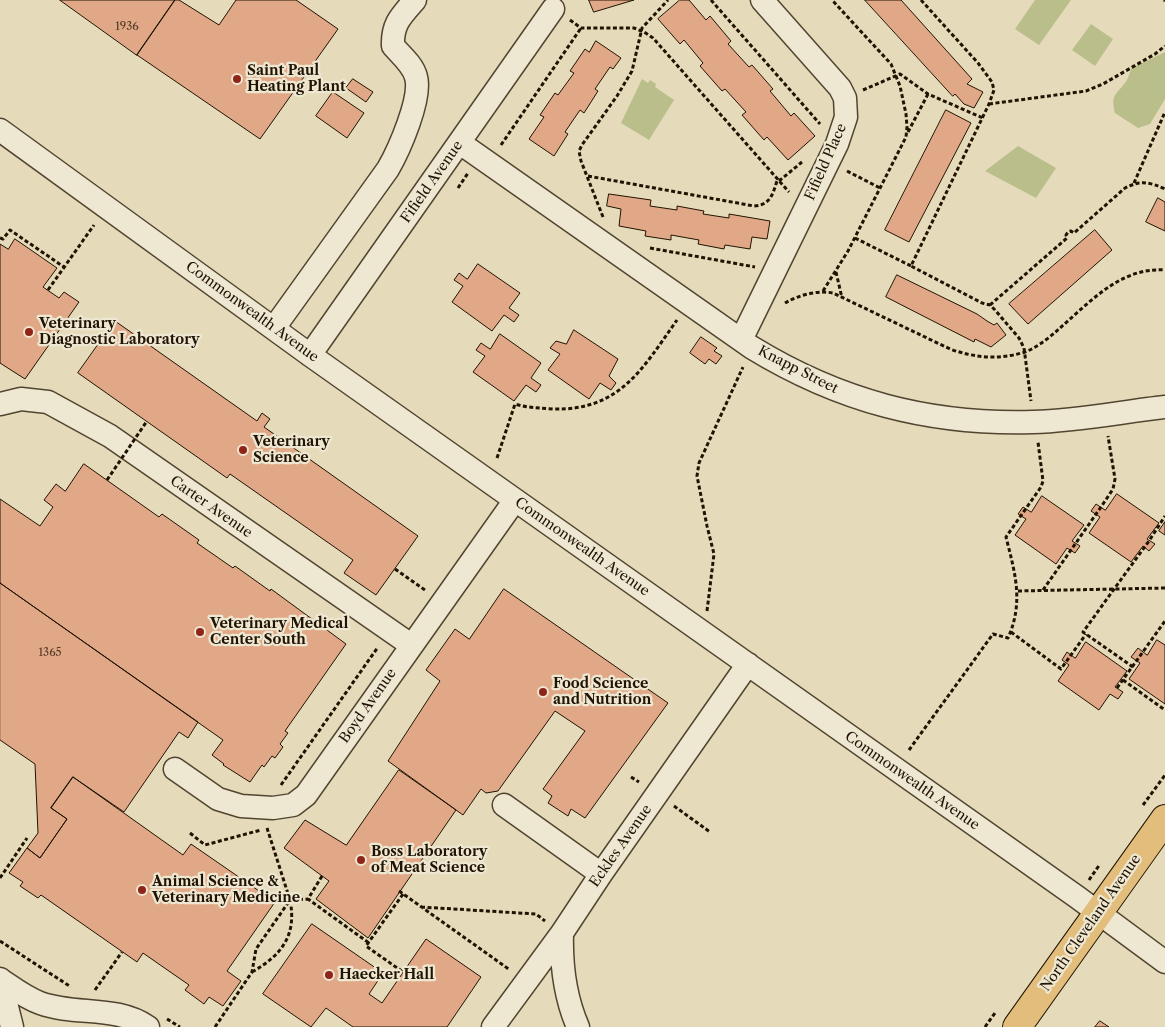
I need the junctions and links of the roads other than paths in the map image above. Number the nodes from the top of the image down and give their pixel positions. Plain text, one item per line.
1 (415, 0) edge
2 (762, 0) edge
3 (553, 8) road end
4 (0, 130) edge
5 (460, 143) junction
6 (274, 328) junction
7 (741, 340) junction
8 (310, 355) junction
9 (0, 404) edge
10 (1165, 407) edge
11 (515, 500) junction
12 (411, 645) junction
13 (748, 664) junction
14 (175, 769) dead end
15 (504, 806) dead end
16 (1165, 819) edge
17 (601, 874) junction
18 (1098, 913) junction
19 (555, 928) junction
20 (1165, 962) edge
21 (0, 980) edge
22 (157, 1022) edge
23 (12, 1027) edge
24 (493, 1027) edge
25 (578, 1027) edge
26 (1017, 1027) edge

1 - 6 street
2 - 7 street, Fifield Place
3 - 5 street, Fifield Avenue
4 - 6 street, Commonwealth Avenue
5 - 7 street, Knapp Street
5 - 8 street, Fifield Avenue
6 - 8 street, Commonwealth Avenue
7 - 10 street, Knapp Street
8 - 11 street, Commonwealth Avenue
9 - 12 street, Carter Avenue
11 - 12 street, Boyd Avenue
11 - 13 street, Commonwealth Avenue
12 - 14 street, Boyd Avenue
13 - 17 street, Eckles Avenue
13 - 18 street, Commonwealth Avenue
15 - 17 street
16 - 18 main road, North Cleveland Avenue
17 - 19 street, Eckles Avenue
18 - 20 street, Commonwealth Avenue
18 - 26 main road, North Cleveland Avenue
19 - 24 street, Eckles Avenue
19 - 25 street
21 - 22 street
21 - 23 street

